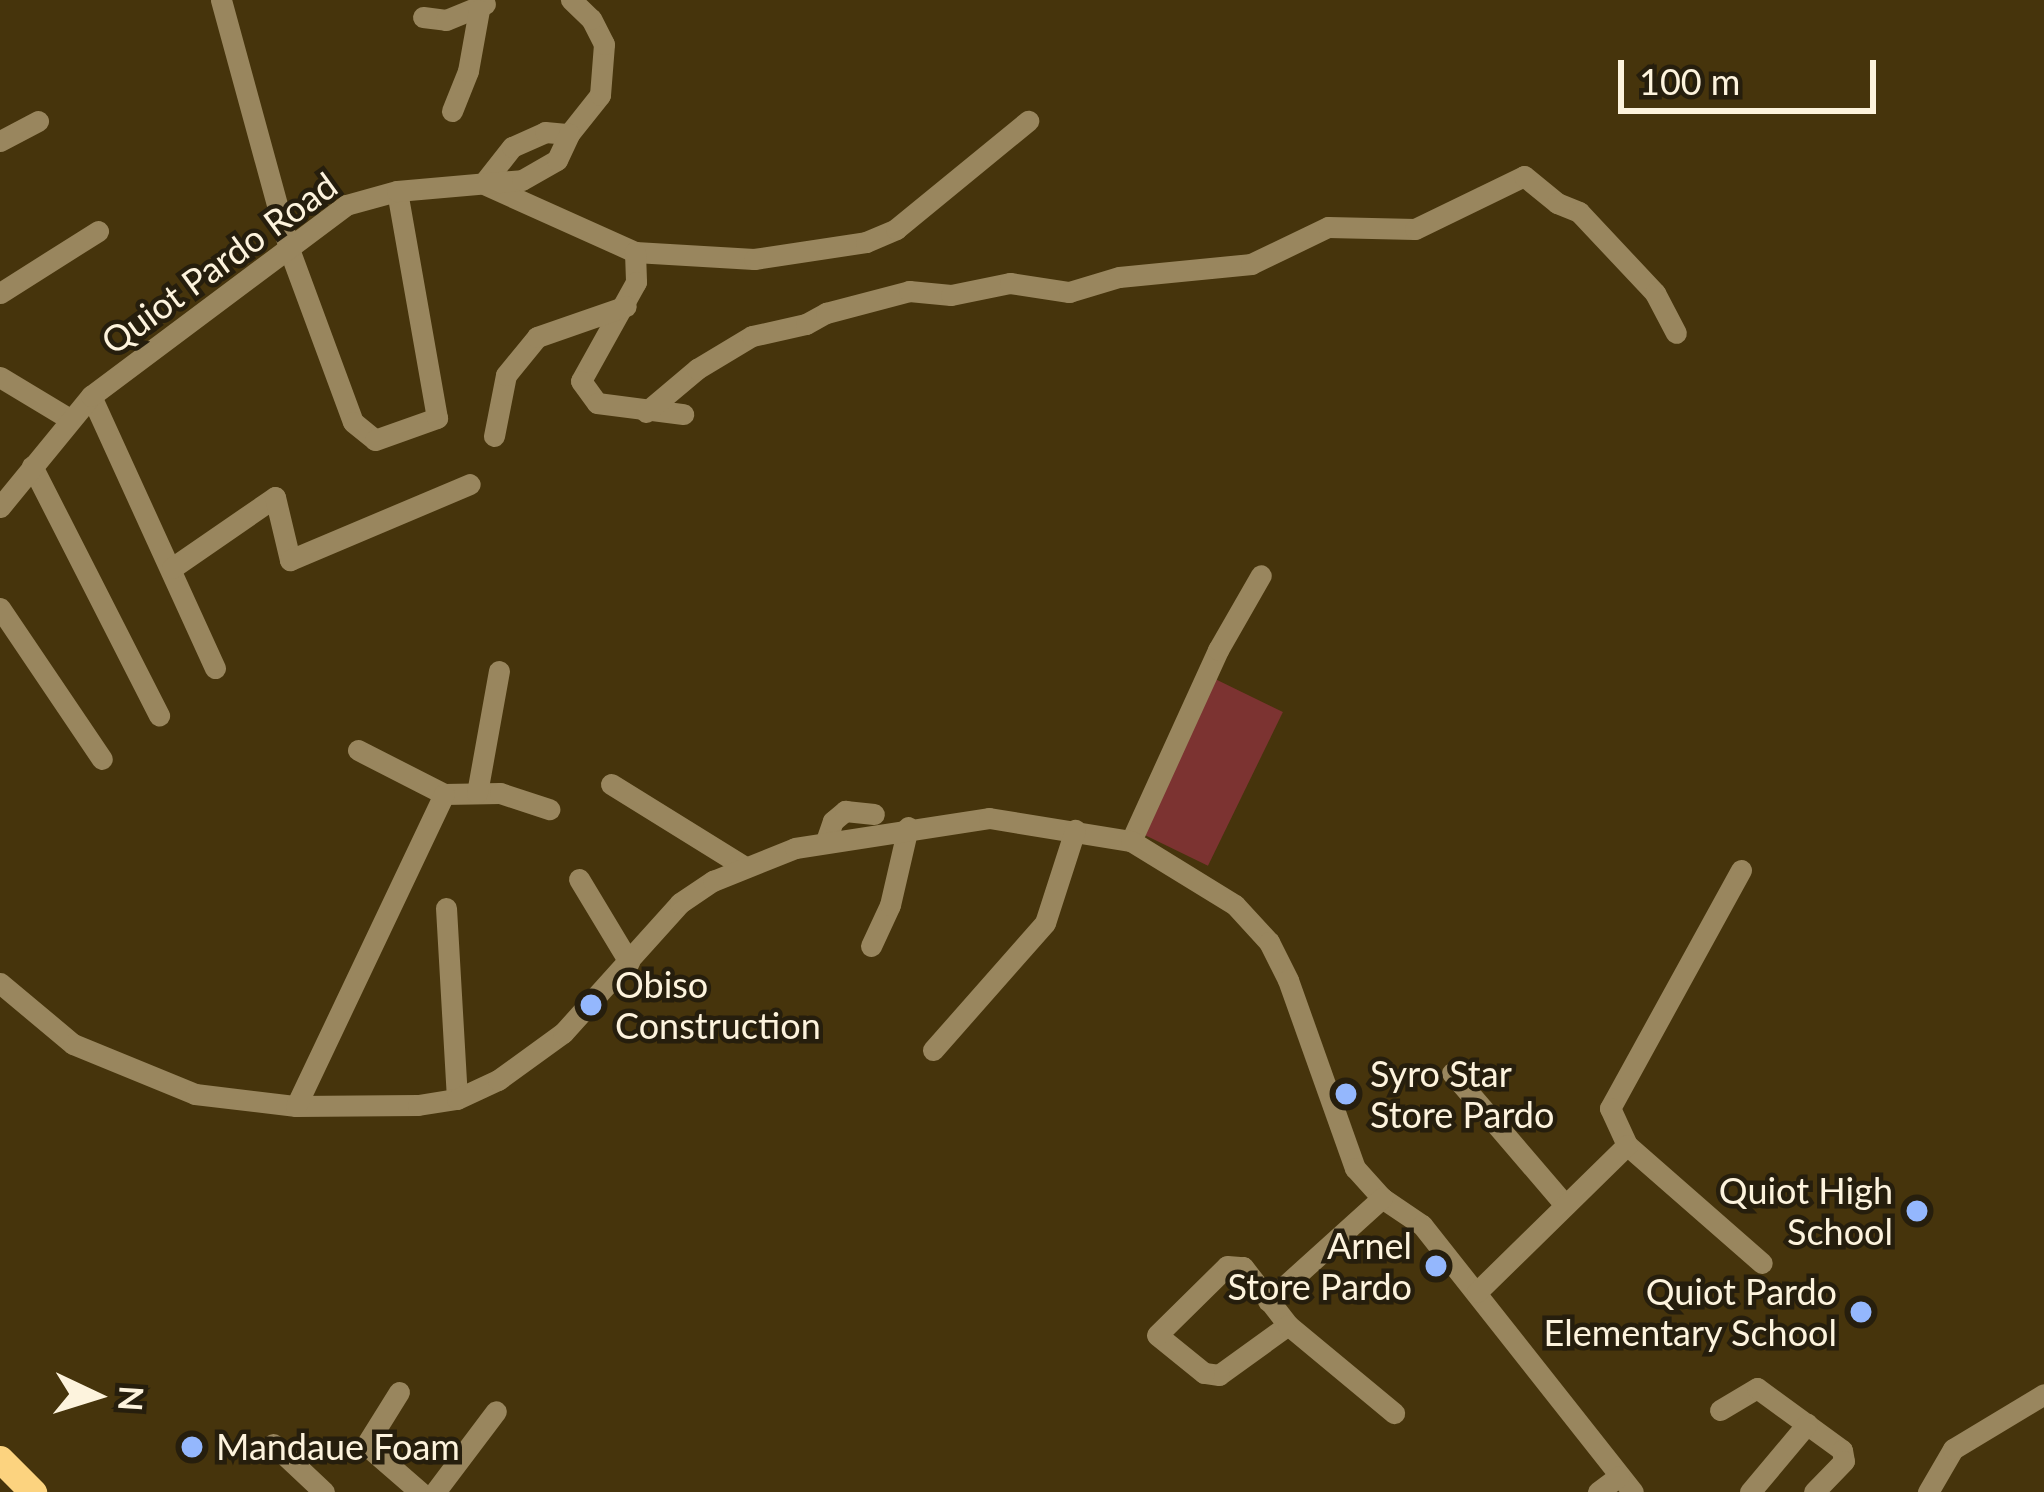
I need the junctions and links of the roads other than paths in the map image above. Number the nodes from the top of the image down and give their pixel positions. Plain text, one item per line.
1 (221, 0) edge
2 (571, 0) edge
3 (484, 5) edge
4 (423, 17) dead end
5 (452, 112) dead end
6 (1028, 121) dead end
7 (38, 122) dead end
8 (569, 134) junction
9 (0, 141) edge
10 (483, 181) junction
11 (397, 191) junction
12 (98, 232) dead end
13 (289, 249) junction
14 (635, 252) junction
15 (0, 293) edge
16 (626, 306) junction
17 (1676, 332) dead end
18 (0, 377) edge
19 (92, 396) junction
20 (646, 412) junction
21 (683, 414) dead end
22 (68, 418) junction
23 (494, 436) dead end
24 (17, 473) edge
25 (470, 484) dead end
26 (0, 507) edge
27 (172, 568) junction
28 (1261, 575) dead end
29 (0, 608) edge
30 (215, 668) dead end
31 (499, 671) dead end
32 (159, 715) dead end
33 (358, 750) dead end
34 (102, 759) dead end
35 (610, 784) dead end
36 (477, 793) junction
37 (444, 794) junction
38 (549, 809) dead end
39 (874, 814) dead end
40 (908, 827) junction
41 (1075, 830) junction
42 (826, 841) junction
43 (1130, 841) junction
44 (745, 867) junction
45 (1741, 870) dead end
46 (579, 879) dead end
47 (446, 908) dead end
48 (871, 946) dead end
49 (629, 962) junction
50 (0, 983) edge
51 (933, 1050) dead end
52 (1453, 1073) dead end
53 (457, 1099) junction
54 (296, 1106) junction
55 (1627, 1145) junction
56 (1382, 1198) junction
57 (1565, 1205) junction
58 (1762, 1263) dead end
59 (1477, 1292) junction
60 (1268, 1300) junction
61 (1288, 1325) junction
62 (399, 1392) dead end
63 (2044, 1394) edge
64 (1720, 1410) dead end
65 (496, 1411) dead end
66 (1394, 1413) dead end
67 (1807, 1424) junction
68 (273, 1444) dead end
69 (0, 1459) edge
70 (1626, 1484) edge
71 (33, 1492) edge
72 (324, 1492) edge
73 (420, 1492) edge
74 (435, 1492) edge
75 (1598, 1492) edge
76 (1750, 1492) edge
77 (1814, 1492) edge
78 (1928, 1492) edge

1 - 13 street
2 - 8 street
3 - 4 street
3 - 5 street
6 - 14 street
7 - 9 street
8 - 10 street
8 - 10 street, Quiot Pardo Road
10 - 11 street, Quiot Pardo Road
10 - 14 street
11 - 13 street, Quiot Pardo Road
11 - 13 street
12 - 15 street
13 - 19 street, Quiot Pardo Road
14 - 16 street
16 - 20 street
16 - 23 street
17 - 20 street
18 - 22 street
19 - 22 street, Quiot Pardo Road
19 - 27 street
20 - 21 street
22 - 24 street, Quiot Pardo Road
24 - 26 street, Quiot Pardo Road
24 - 32 street
25 - 27 street
27 - 30 street
28 - 43 street
29 - 34 street
31 - 36 street
33 - 37 street
35 - 44 street
36 - 37 street
36 - 38 street
37 - 54 street
39 - 42 street
40 - 41 street
40 - 42 street
40 - 48 street
41 - 43 street
41 - 51 street
42 - 44 street
43 - 56 street
44 - 49 street
45 - 55 street
46 - 49 street
47 - 53 street
49 - 53 street
50 - 54 street
52 - 57 street
53 - 54 street
55 - 57 street
55 - 58 street
56 - 59 street
56 - 60 street
57 - 59 street
59 - 70 street
60 - 61 street
60 - 61 street
61 - 66 street
62 - 73 street
63 - 78 street
64 - 67 street
65 - 74 street
67 - 76 street
67 - 77 street
68 - 72 street
69 - 71 main road
70 - 75 street

